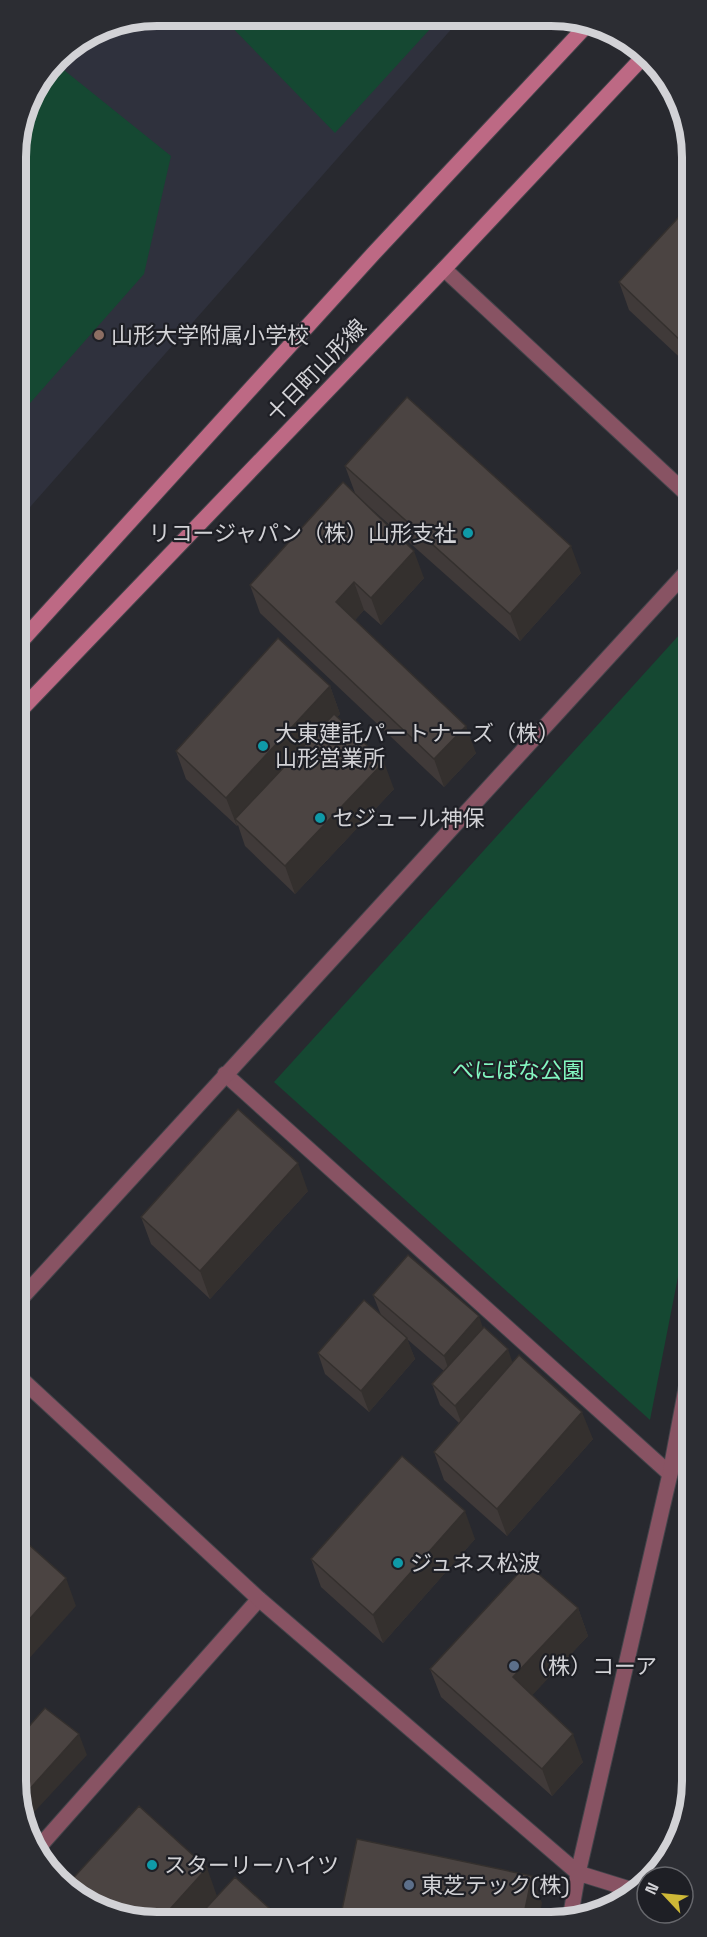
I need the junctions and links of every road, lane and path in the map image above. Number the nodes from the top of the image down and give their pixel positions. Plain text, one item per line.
1 (583, 30) edge
2 (639, 61) edge
3 (444, 269) junction
4 (682, 489) edge
5 (682, 577) edge
6 (26, 636) edge
7 (26, 705) edge
8 (225, 1074) junction
9 (26, 1293) edge
10 (26, 1383) edge
11 (681, 1414) edge
12 (670, 1474) junction
13 (259, 1599) junction
14 (42, 1844) edge
15 (578, 1873) junction
16 (625, 1888) edge
17 (572, 1910) edge

1 - 6 main road, 十日町山形線
2 - 3 main road, 十日町山形線
3 - 4 street
3 - 7 main road, 十日町山形線
5 - 8 street
8 - 9 street
8 - 12 street
10 - 13 street
11 - 12 street
12 - 15 street
13 - 14 street
13 - 15 street
15 - 16 street
15 - 17 street

